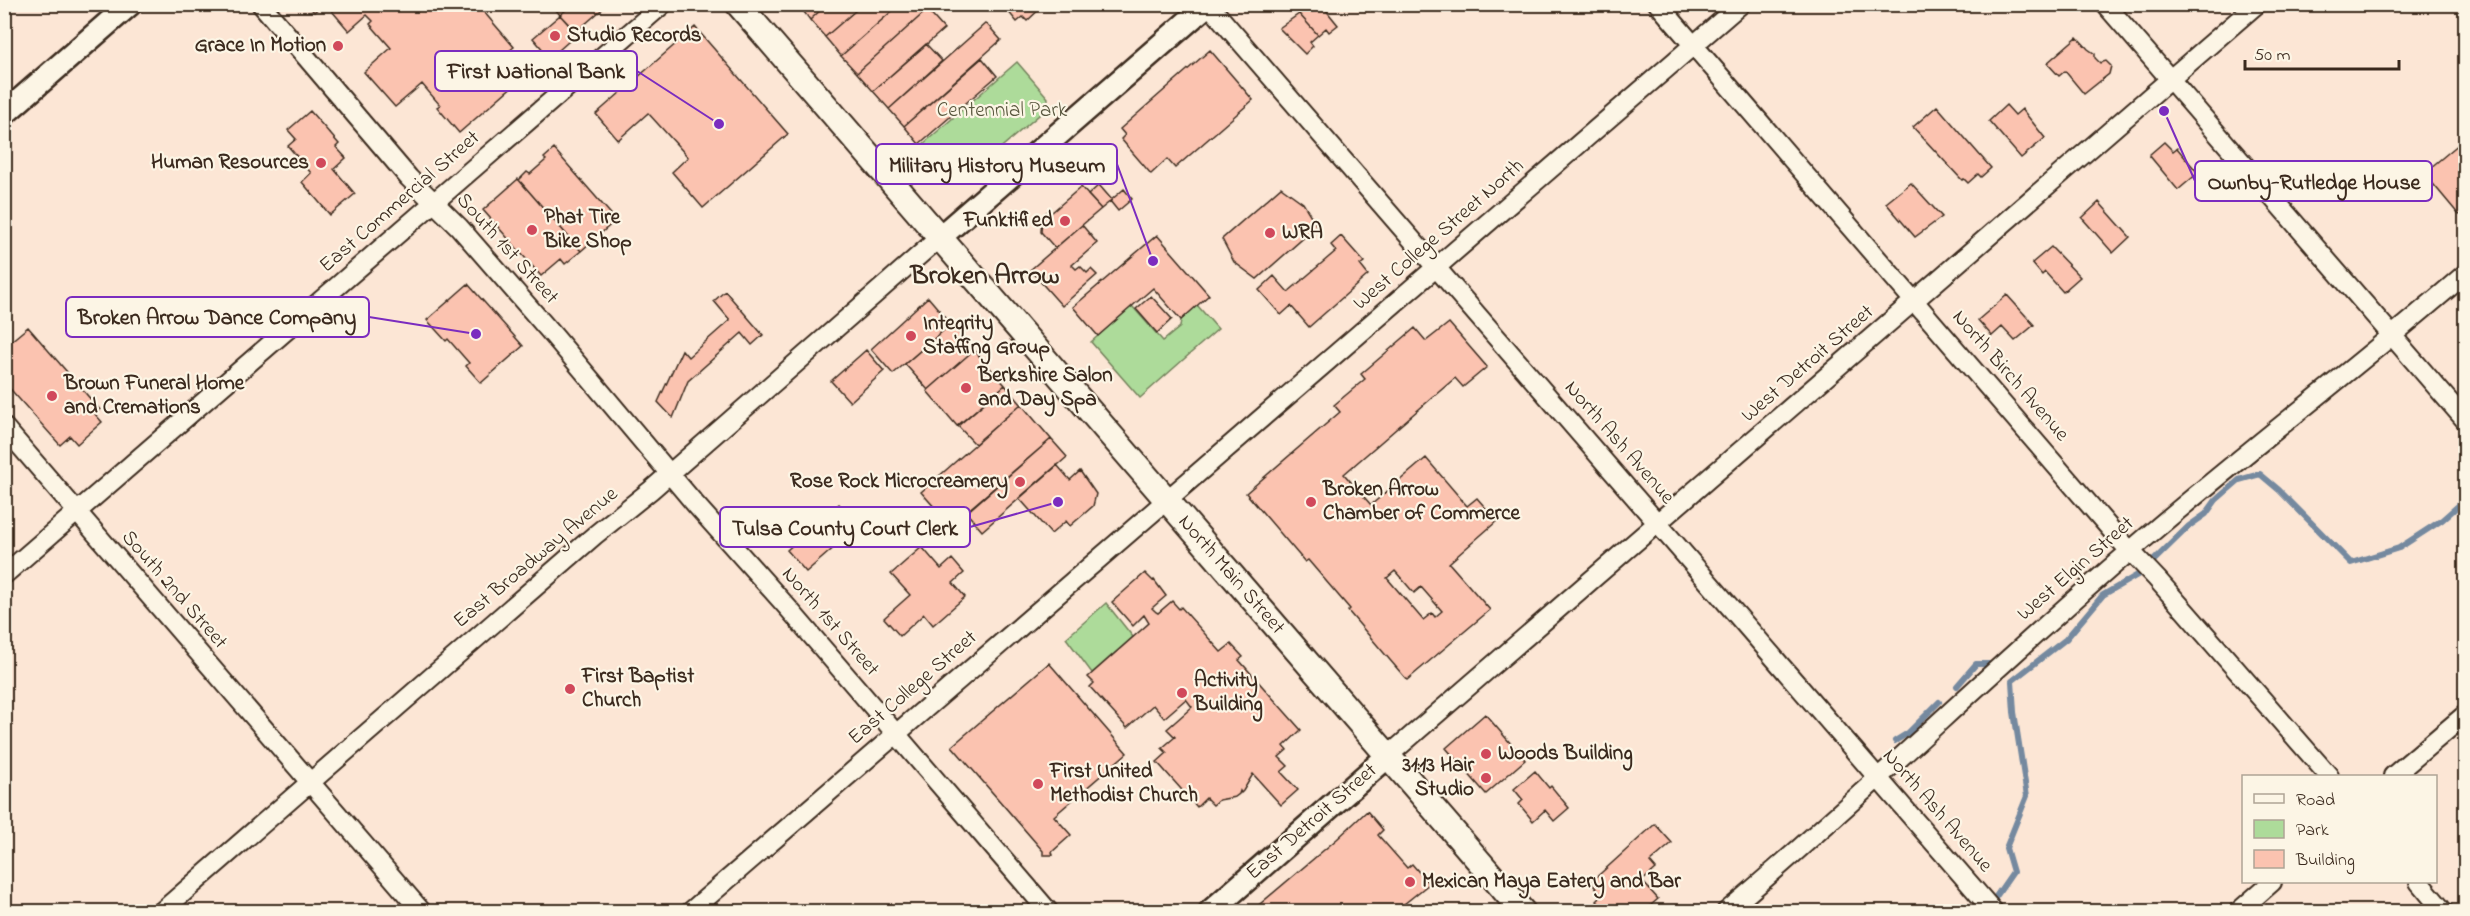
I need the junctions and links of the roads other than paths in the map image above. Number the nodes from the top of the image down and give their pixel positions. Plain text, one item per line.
1 (130, 4) edge
2 (261, 4) edge
3 (663, 4) edge
4 (738, 4) edge
5 (1208, 4) edge
6 (1658, 4) edge
7 (1741, 4) edge
8 (2105, 4) edge
9 (2257, 4) edge
10 (1692, 44) junction
11 (2171, 79) junction
12 (4, 114) edge
13 (434, 203) junction
14 (939, 238) junction
15 (1437, 268) junction
16 (2466, 273) edge
17 (1915, 301) junction
18 (2392, 337) junction
19 (2466, 421) edge
20 (4, 427) edge
21 (669, 473) junction
22 (1166, 500) junction
23 (76, 512) junction
24 (1659, 523) junction
25 (2135, 555) junction
26 (4, 575) edge
27 (2466, 714) edge
28 (896, 732) junction
29 (1388, 756) junction
30 (2327, 775) edge
31 (2395, 775) edge
32 (1879, 778) junction
33 (310, 781) junction
34 (2271, 883) edge
35 (2420, 883) edge
36 (161, 912) edge
37 (422, 912) edge
38 (690, 912) edge
39 (1049, 912) edge
40 (1210, 912) edge
41 (1523, 912) edge
42 (1726, 912) edge
43 (1994, 912) edge
44 (2238, 912) edge
45 (2444, 912) edge

1 - 12 street
2 - 13 street, South 1st Street
3 - 13 street, East Commercial Street
4 - 14 main road, North Main Street
5 - 14 street
5 - 15 street, North Ash Avenue
6 - 10 street, North Birch Avenue
7 - 10 street, West College Street North
8 - 11 street
9 - 11 street, West Detroit Street
10 - 15 street, West College Street North
10 - 17 street, North Birch Avenue
11 - 17 street, West Detroit Street
11 - 18 street
13 - 21 street, South 1st Street
13 - 23 street, East Commercial Street
14 - 21 street, East Broadway Avenue
14 - 22 main road, North Main Street
15 - 22 street, West College Street North
15 - 24 street, North Ash Avenue
16 - 18 street, West Elgin Street
17 - 24 street, West Detroit Street
17 - 25 street, North Birch Avenue
18 - 19 street
18 - 25 street, West Elgin Street
20 - 23 street, South 2nd Street
21 - 28 street, North 1st Street
21 - 33 street, East Broadway Avenue
22 - 28 street, East College Street
22 - 29 main road, North Main Street
23 - 26 street, East Commercial Street
23 - 33 street, South 2nd Street
24 - 29 street, West Detroit Street
24 - 32 street, North Ash Avenue
25 - 30 street, North Birch Avenue
25 - 32 street, West Elgin Street
27 - 31 street
28 - 38 street, East College Street
28 - 39 street, North 1st Street
29 - 40 street, East Detroit Street
29 - 41 main road, North Main Street
32 - 42 street, West Elgin Street
32 - 43 street, North Ash Avenue
33 - 36 street, East Broadway Avenue
33 - 37 street, South 2nd Street
34 - 44 street
35 - 45 street

